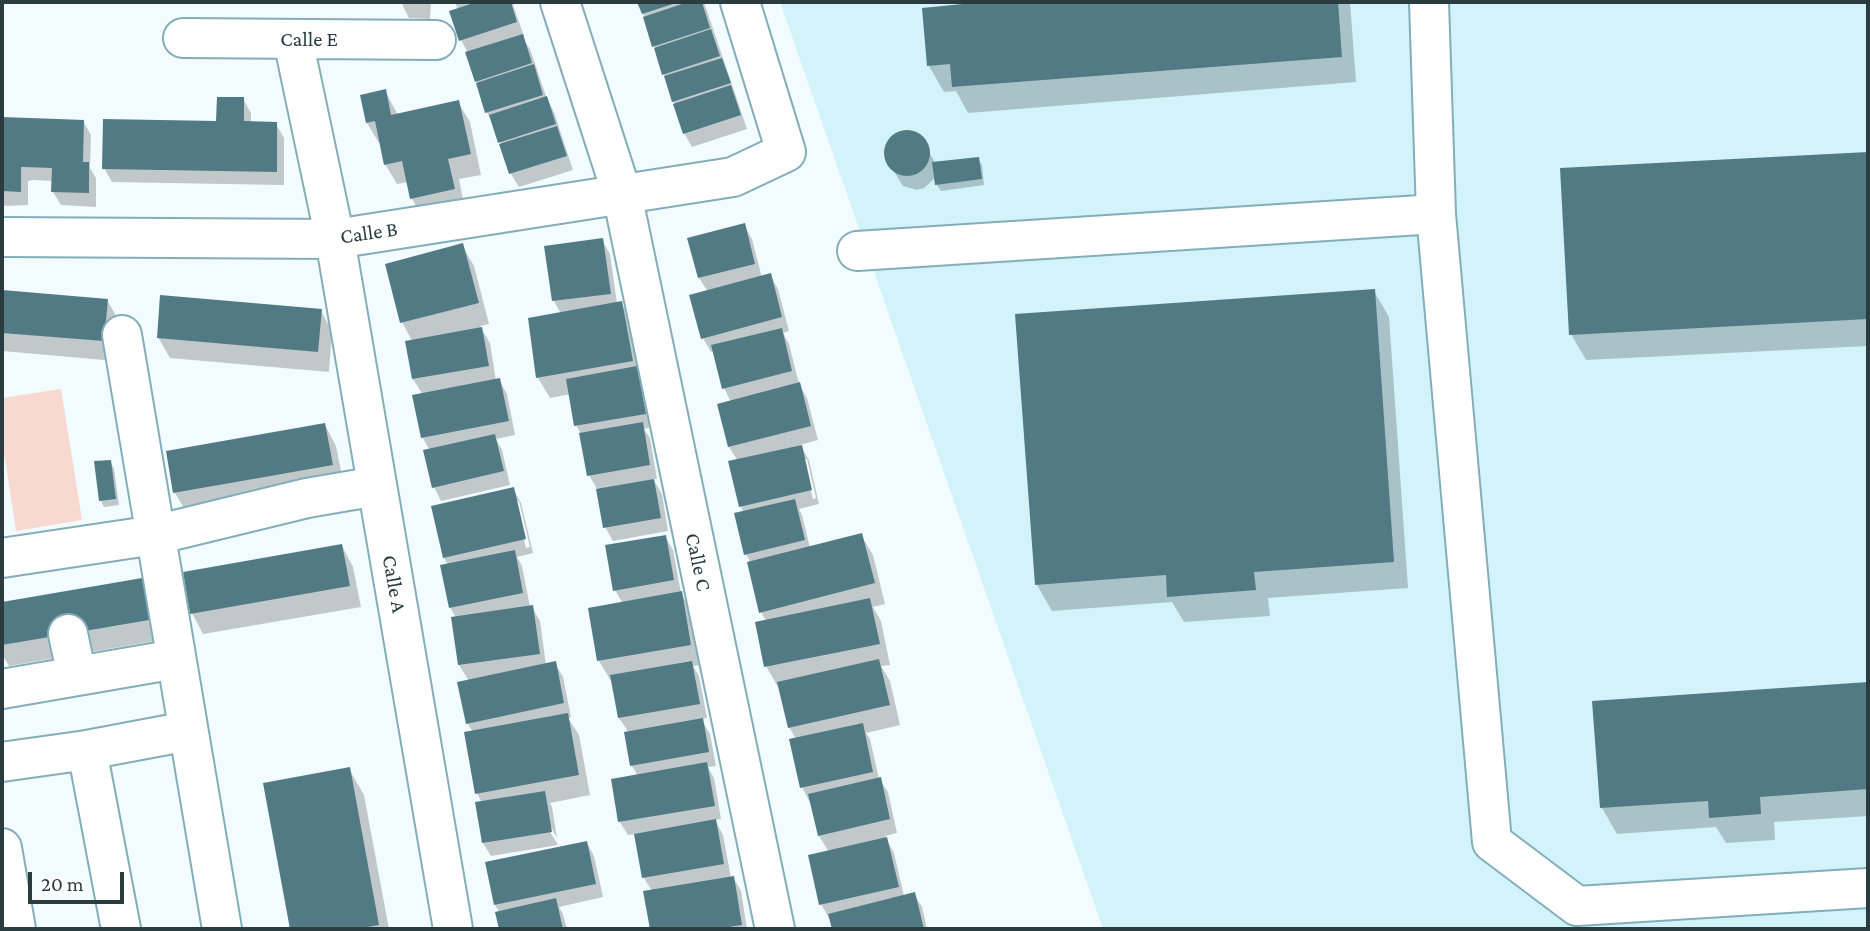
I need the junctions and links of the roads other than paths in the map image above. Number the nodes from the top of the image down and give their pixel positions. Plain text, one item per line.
1 (560, 2) edge
2 (740, 2) edge
3 (1429, 2) edge
4 (183, 38) dead end
5 (293, 40) junction
6 (436, 40) dead end
7 (622, 194) junction
8 (1436, 214) junction
9 (2, 237) edge
10 (335, 239) junction
11 (857, 251) dead end
12 (121, 335) dead end
13 (377, 486) junction
14 (155, 535) junction
15 (2, 558) edge
16 (68, 634) dead end
17 (176, 659) junction
18 (76, 676) junction
19 (2, 689) edge
20 (188, 730) junction
21 (87, 750) junction
22 (2, 762) edge
23 (2, 850) edge
24 (1868, 888) edge
25 (16, 929) edge
26 (121, 929) edge
27 (222, 929) edge
28 (450, 929) edge
29 (775, 929) edge

1 - 7 street, Calle C
2 - 7 street, Calle B
3 - 8 street
4 - 5 street, Calle E
5 - 6 street, Calle E
5 - 10 street, Calle A
7 - 10 street, Calle B
7 - 29 street, Calle C
8 - 11 street
8 - 24 street
9 - 10 street, Calle B
10 - 13 street, Calle A
12 - 14 street
13 - 14 street
13 - 28 street, Calle A
14 - 15 street
14 - 17 street
16 - 18 street
17 - 18 street
17 - 20 street
18 - 19 street
20 - 21 street
20 - 27 street
21 - 22 street
21 - 26 street
23 - 25 street

